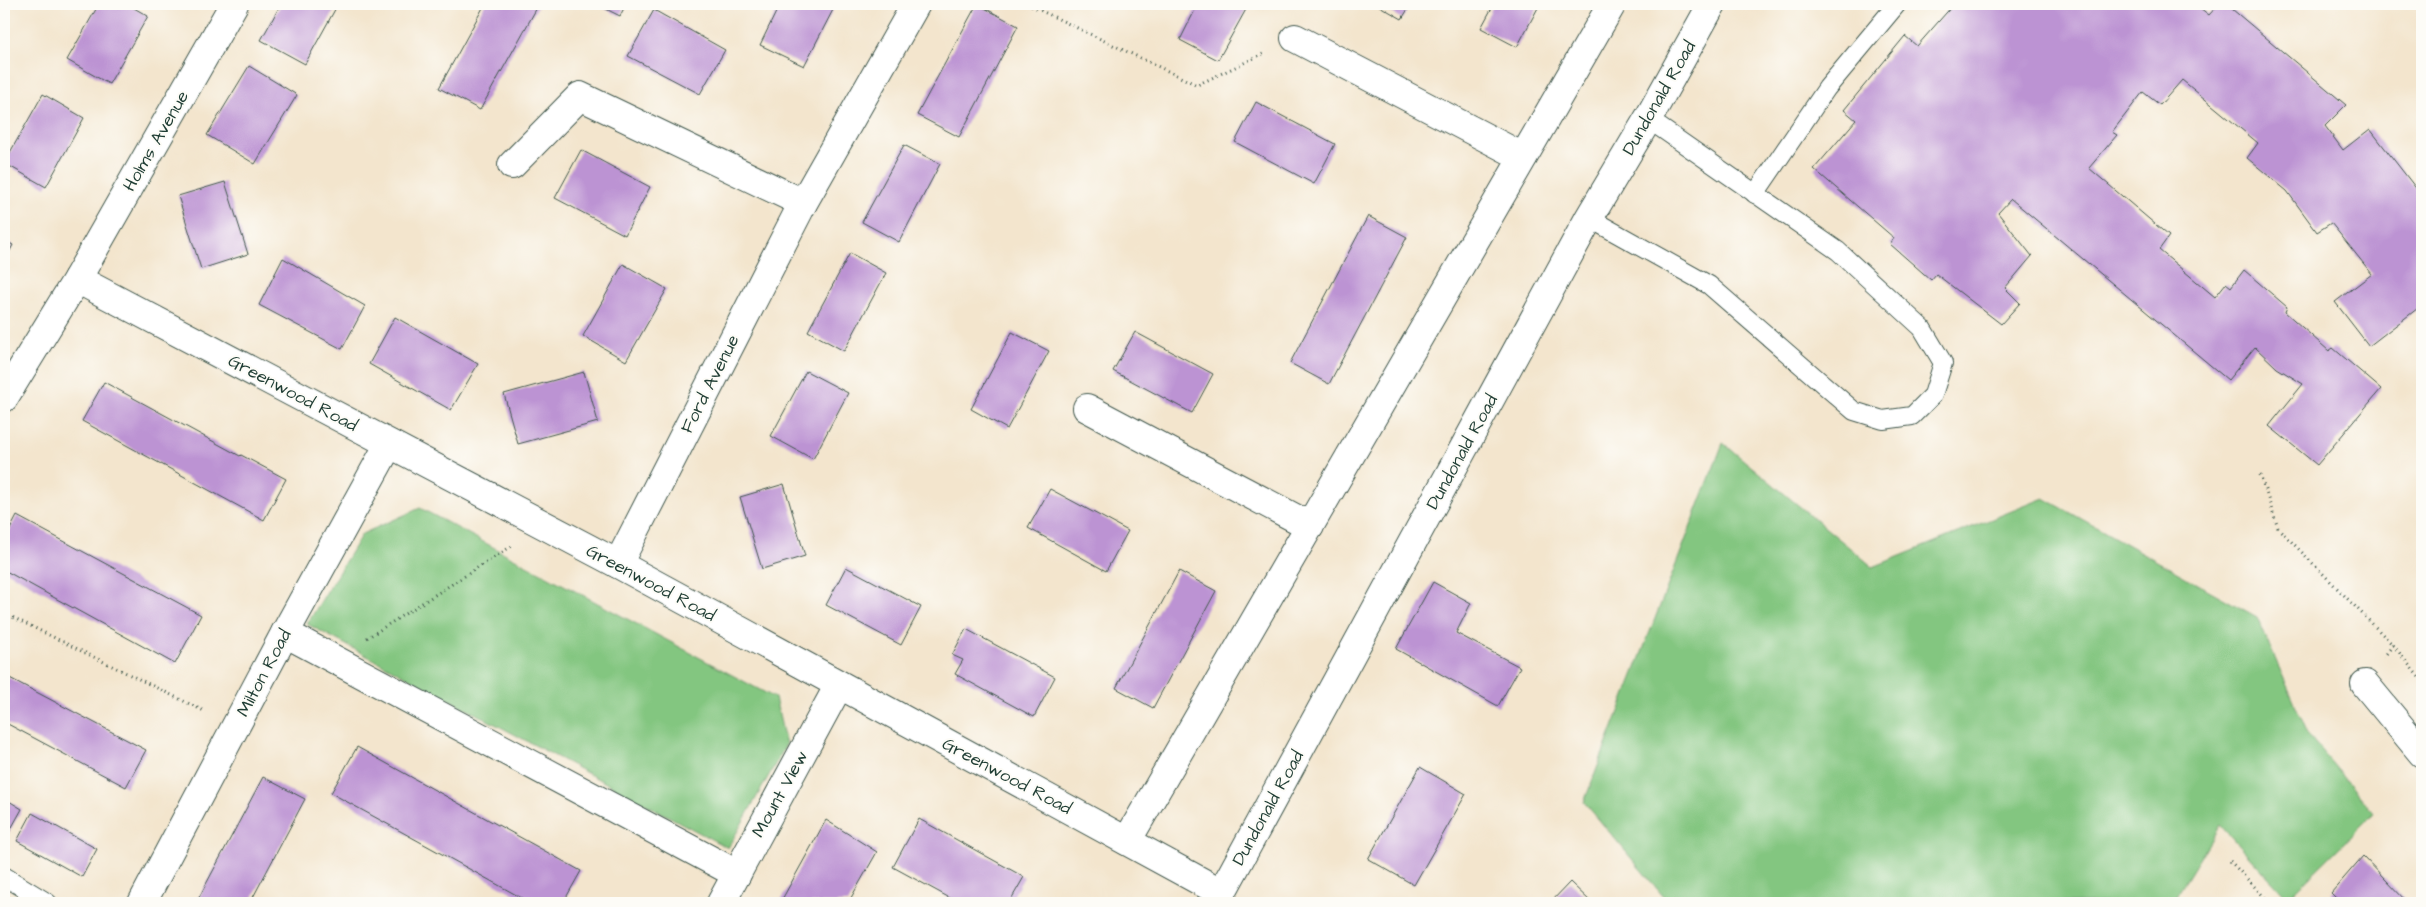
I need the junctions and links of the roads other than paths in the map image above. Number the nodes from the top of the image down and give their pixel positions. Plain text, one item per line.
1 (234, 4) edge
2 (916, 4) edge
3 (1612, 4) edge
4 (1712, 4) edge
5 (1898, 4) edge
6 (1295, 38) road end
7 (1648, 119) junction
8 (1523, 157) junction
9 (512, 165) dead end
10 (1756, 194) junction
11 (803, 203) junction
12 (1589, 218) junction
13 (77, 279) junction
14 (4, 398) edge
15 (1087, 408) dead end
16 (389, 444) junction
17 (1310, 526) junction
18 (618, 564) junction
19 (285, 632) junction
20 (2365, 684) road end
21 (840, 685) junction
22 (2422, 753) edge
23 (1128, 841) junction
24 (737, 874) junction
25 (4, 876) edge
26 (1219, 898) edge
27 (48, 903) edge
28 (142, 903) edge
29 (721, 903) edge

1 - 13 street, Holms Avenue
2 - 11 street, Ford Avenue
3 - 8 street
4 - 7 street, Dundonald Road
5 - 10 lane
6 - 8 street
7 - 10 lane
7 - 12 street, Dundonald Road
8 - 17 street
9 - 11 street
10 - 12 lane
11 - 18 street, Ford Avenue
12 - 26 street, Dundonald Road
13 - 14 street, Holms Avenue
13 - 16 street, Greenwood Road
15 - 17 street
16 - 18 street, Greenwood Road
16 - 19 street, Milton Road
17 - 23 street
18 - 21 street, Greenwood Road
19 - 24 street
19 - 28 street, Milton Road
20 - 22 street
21 - 23 street, Greenwood Road
21 - 24 street, Mount View
23 - 26 street, Greenwood Road
24 - 29 street, Mount View
25 - 27 lane

